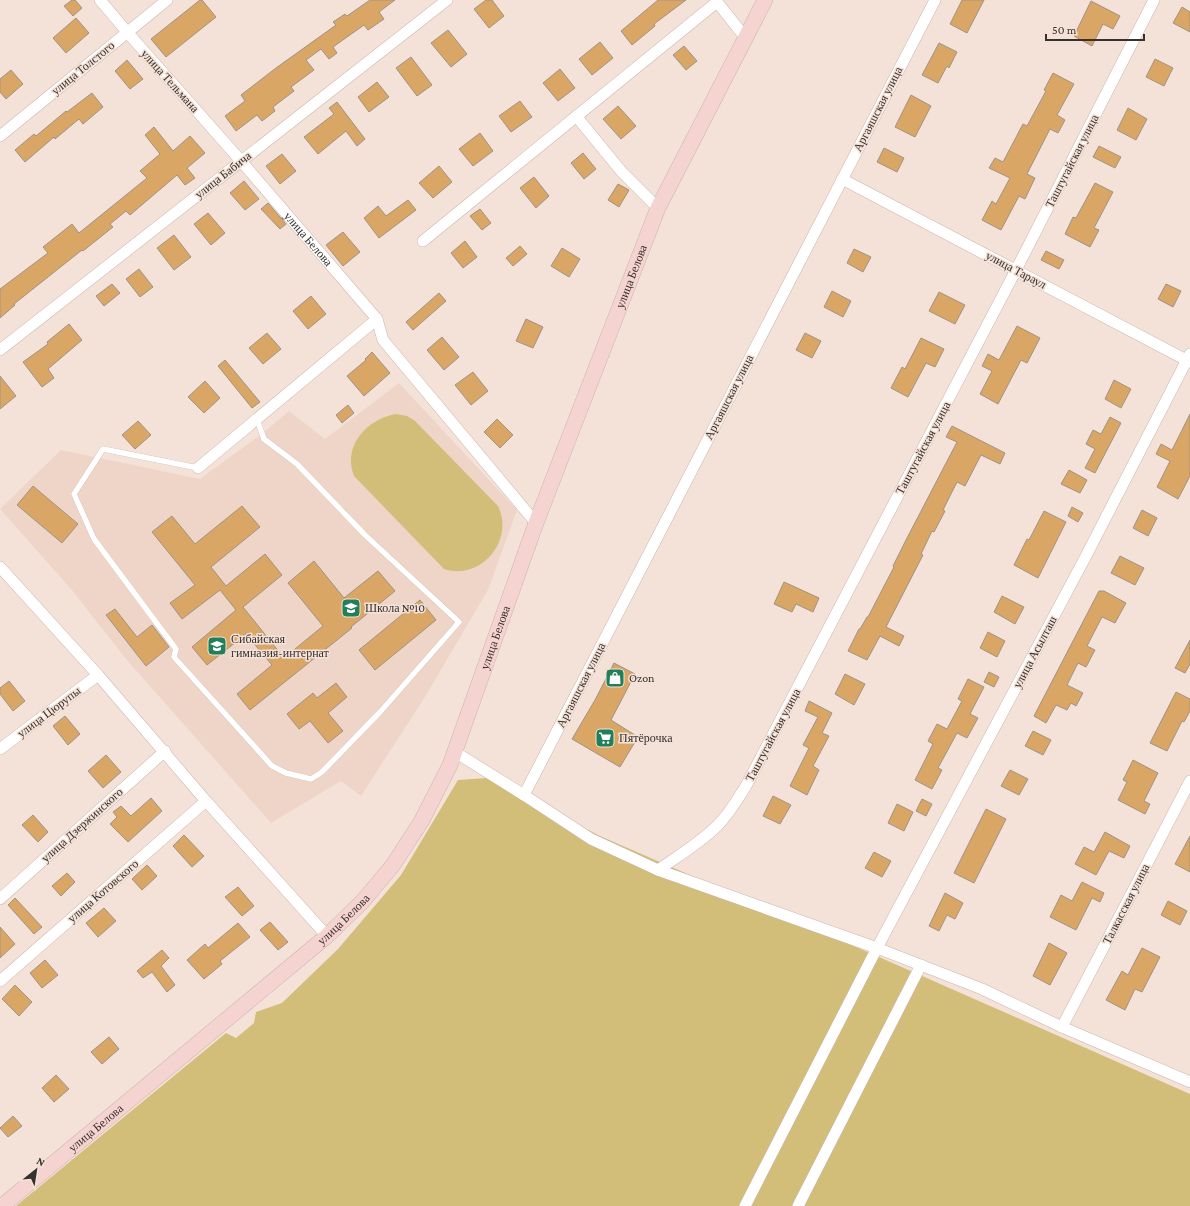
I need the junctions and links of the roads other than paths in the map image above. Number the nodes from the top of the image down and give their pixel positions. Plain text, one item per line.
1 (100, 0) edge
2 (166, 0) edge
3 (447, 0) edge
4 (765, 0) edge
5 (935, 0) edge
6 (1154, 0) edge
7 (127, 32) junction
8 (745, 37) junction
9 (576, 116) junction
10 (0, 136) edge
11 (241, 161) junction
12 (842, 179) junction
13 (658, 208) junction
14 (423, 241) dead end
15 (1016, 270) junction
16 (377, 319) junction
17 (0, 350) edge
18 (1189, 359) edge
19 (257, 419) junction
20 (198, 468) joint
21 (536, 523) junction
22 (0, 567) edge
23 (98, 675) junction
24 (0, 749) edge
25 (164, 751) junction
26 (455, 752) junction
27 (1190, 781) edge
28 (524, 794) junction
29 (206, 801) junction
30 (658, 870) junction
31 (0, 899) edge
32 (327, 936) junction
33 (877, 948) junction
34 (921, 965) junction
35 (0, 981) edge
36 (1062, 1027) junction
37 (1190, 1082) edge
38 (2, 1206) edge
39 (745, 1206) edge
40 (798, 1206) edge

1 - 7 street, улица Тельмана
2 - 7 street, улица Толстого
3 - 11 street, улица Бабича
4 - 8 main road, улица Белова
5 - 12 street, Аргаяшская улица
6 - 15 street, Таштугайская улица
7 - 10 street, улица Толстого
7 - 11 street, улица Тельмана
8 - 9 street
8 - 13 main road, улица Белова
9 - 13 street
9 - 14 street
11 - 16 street, улица Белова
11 - 17 street, улица Бабича
12 - 15 street, улица Тараул
12 - 28 street, Аргаяшская улица
13 - 21 main road, улица Белова
15 - 18 street, улица Тараул
15 - 30 street, Таштугайская улица
16 - 19 street
16 - 21 street, улица Белова
18 - 33 street, улица Асылташ
19 - 20 street
19 - 20 lane
21 - 26 main road, улица Белова
22 - 23 street
23 - 24 street, улица Цюрупы
23 - 25 street
25 - 29 street
25 - 31 street, улица Дзержинского
26 - 28 street
26 - 32 main road, улица Белова
27 - 36 street, Талкасская улица
28 - 30 street
29 - 32 street
29 - 35 street, улица Котовского
30 - 33 street
32 - 38 main road, улица Белова
33 - 34 street
33 - 39 street, улица Асылташ
34 - 36 street
34 - 40 street
36 - 37 street

